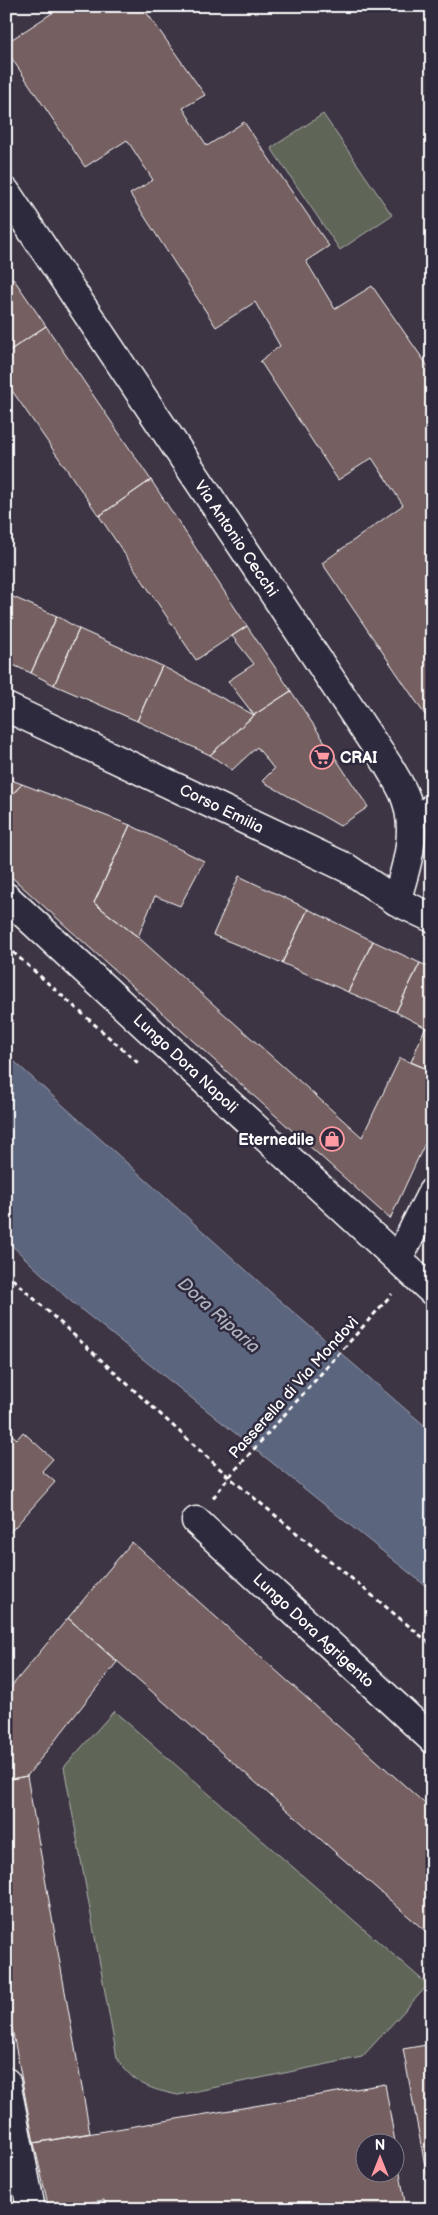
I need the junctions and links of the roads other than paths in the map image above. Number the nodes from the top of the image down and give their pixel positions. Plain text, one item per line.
1 (6, 192) edge
2 (6, 707) edge
3 (421, 808) edge
4 (6, 897) edge
5 (396, 901) junction
6 (432, 918) edge
7 (432, 1192) edge
8 (398, 1258) junction
9 (432, 1290) edge
10 (196, 1521) dead end
11 (432, 1739) edge
12 (6, 2082) edge
13 (30, 2209) edge

1 - 3 street, Via Antonio Cecchi
2 - 5 street, Corso Emilia
3 - 5 street, Via Antonio Cecchi
4 - 8 street, Lungo Dora Napoli
5 - 6 street, Corso Emilia
7 - 8 street
8 - 9 street, Lungo Dora Napoli
10 - 11 street, Lungo Dora Agrigento
12 - 13 street

